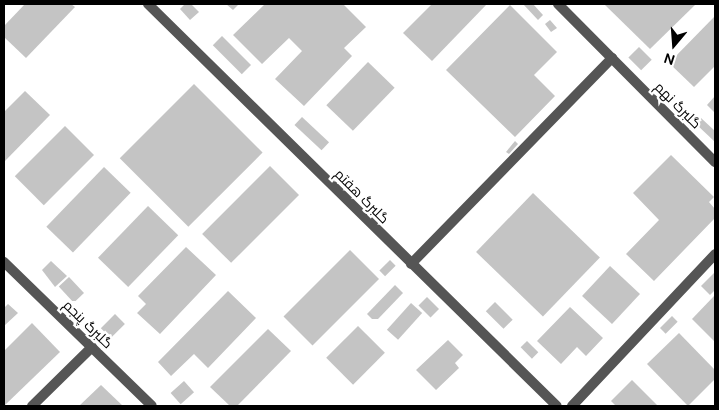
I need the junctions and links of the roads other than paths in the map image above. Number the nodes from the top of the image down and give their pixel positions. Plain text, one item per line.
1 (148, 4) edge
2 (558, 4) edge
3 (612, 58) junction
4 (715, 162) edge
5 (715, 254) edge
6 (4, 262) edge
7 (411, 264) junction
8 (92, 347) junction
9 (32, 406) edge
10 (152, 406) edge
11 (557, 406) edge
12 (572, 406) edge

1 - 7 street, گلبرگ هفتم
2 - 3 street, گلبرگ نهم
3 - 4 street, گلبرگ نهم
3 - 7 street
5 - 12 street
6 - 8 street, گلبرگ پنجم
7 - 11 street, گلبرگ هفتم
8 - 9 street
8 - 10 street, گلبرگ پنجم

